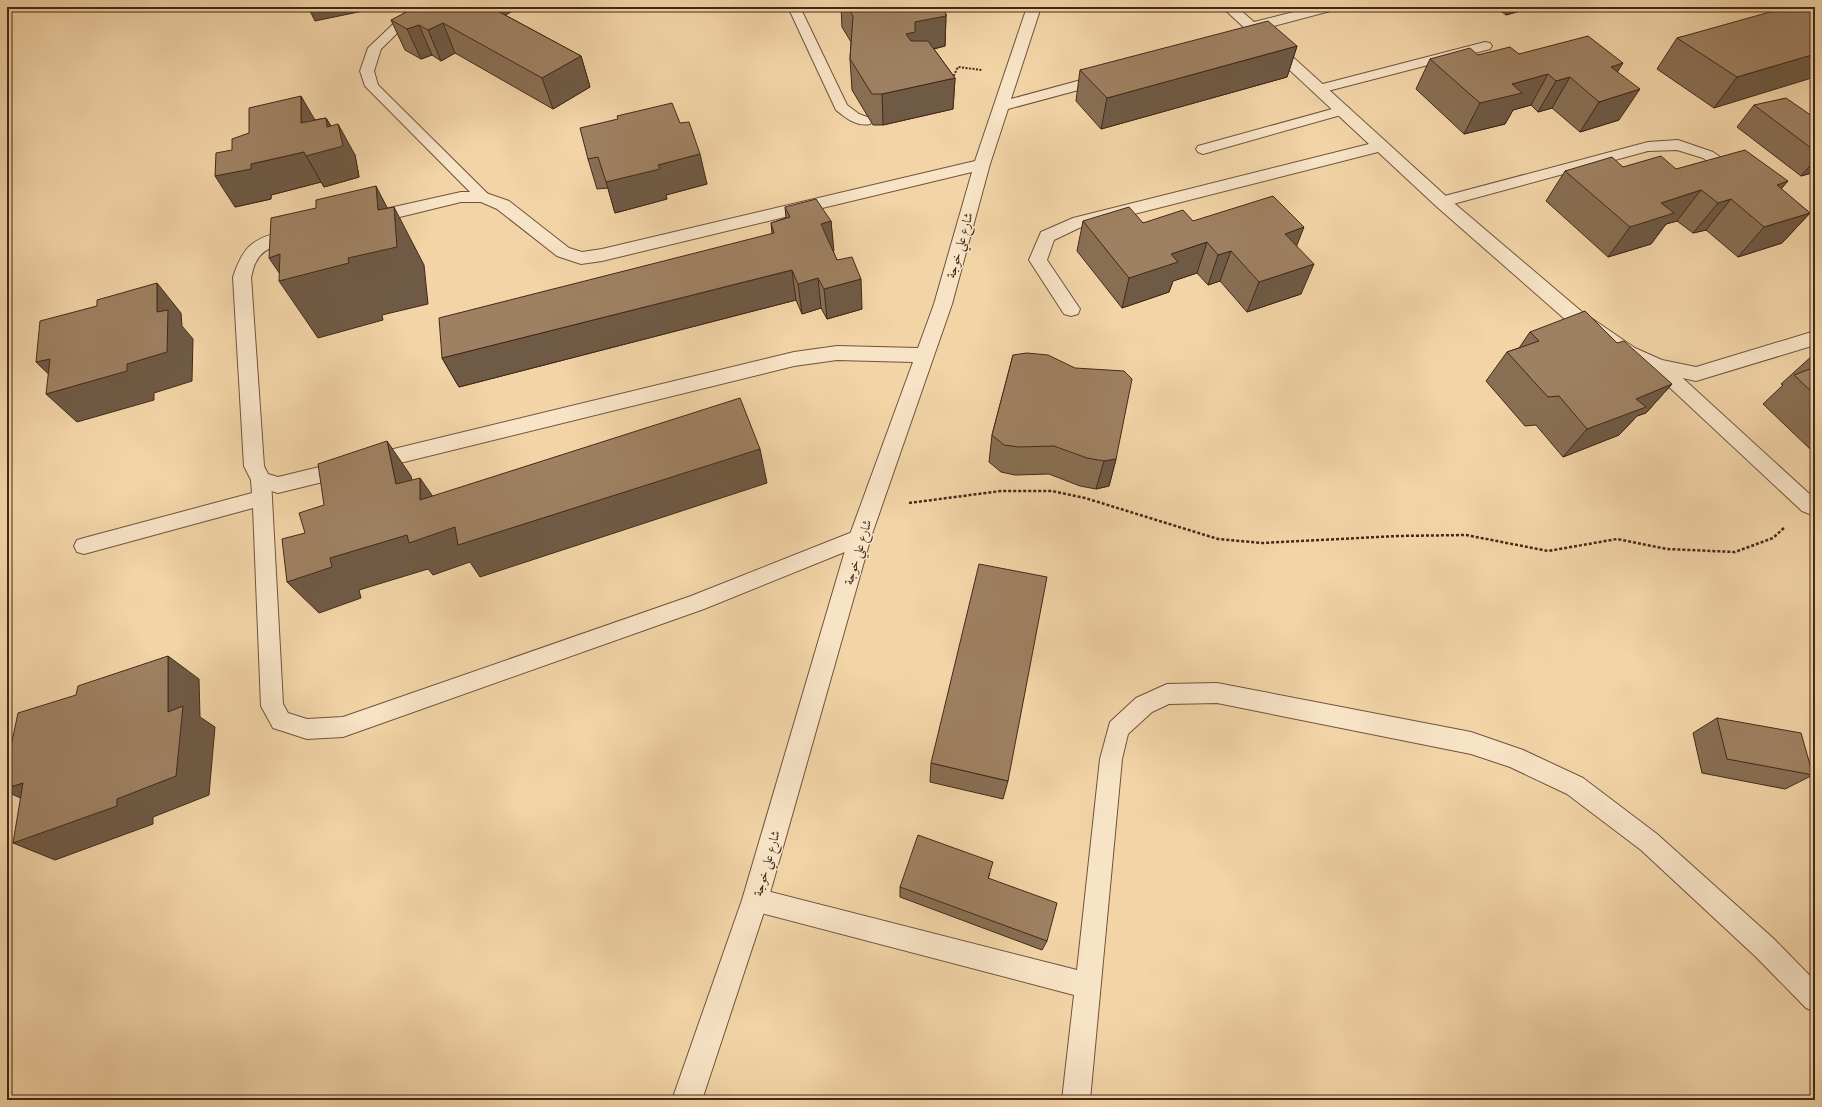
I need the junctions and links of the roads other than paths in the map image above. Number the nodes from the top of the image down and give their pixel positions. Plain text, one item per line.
1 (418, 7) edge
2 (794, 7) edge
3 (1034, 7) edge
4 (1229, 7) edge
5 (1329, 7) edge
6 (1255, 35) junction
7 (1485, 46) dead end
8 (1124, 74) edge
9 (1320, 89) junction
10 (1001, 106) junction
11 (1343, 110) junction
12 (865, 121) dead end
13 (1382, 146) junction
14 (1203, 149) dead end
15 (982, 164) junction
16 (1745, 181) edge
17 (483, 197) junction
18 (1442, 202) junction
19 (347, 223) edge
20 (317, 230) edge
21 (1071, 309) dead end
22 (1815, 338) edge
23 (924, 355) junction
24 (1658, 366) junction
25 (261, 489) junction
26 (1812, 506) edge
27 (860, 537) junction
28 (84, 546) dead end
29 (755, 900) junction
30 (1088, 986) junction
31 (1815, 999) edge
32 (688, 1100) edge
33 (1076, 1100) edge

1 - 17 lane
2 - 12 lane
3 - 10 street, شارع علي خوجة
4 - 6 street
5 - 6 street
6 - 9 street
7 - 9 lane
8 - 10 street
9 - 11 street
10 - 15 street, شارع علي خوجة
11 - 13 street
11 - 14 lane
13 - 18 street
13 - 21 street
15 - 17 street
15 - 23 street, شارع علي خوجة
16 - 18 lane
17 - 19 street
18 - 24 street
20 - 25 street
22 - 24 street
23 - 25 street
23 - 27 street, شارع علي خوجة
24 - 26 lane
25 - 27 lane
25 - 28 lane
27 - 29 street, شارع علي خوجة
29 - 30 lane
29 - 32 street, شارع علي خوجة
30 - 31 lane
30 - 33 lane

